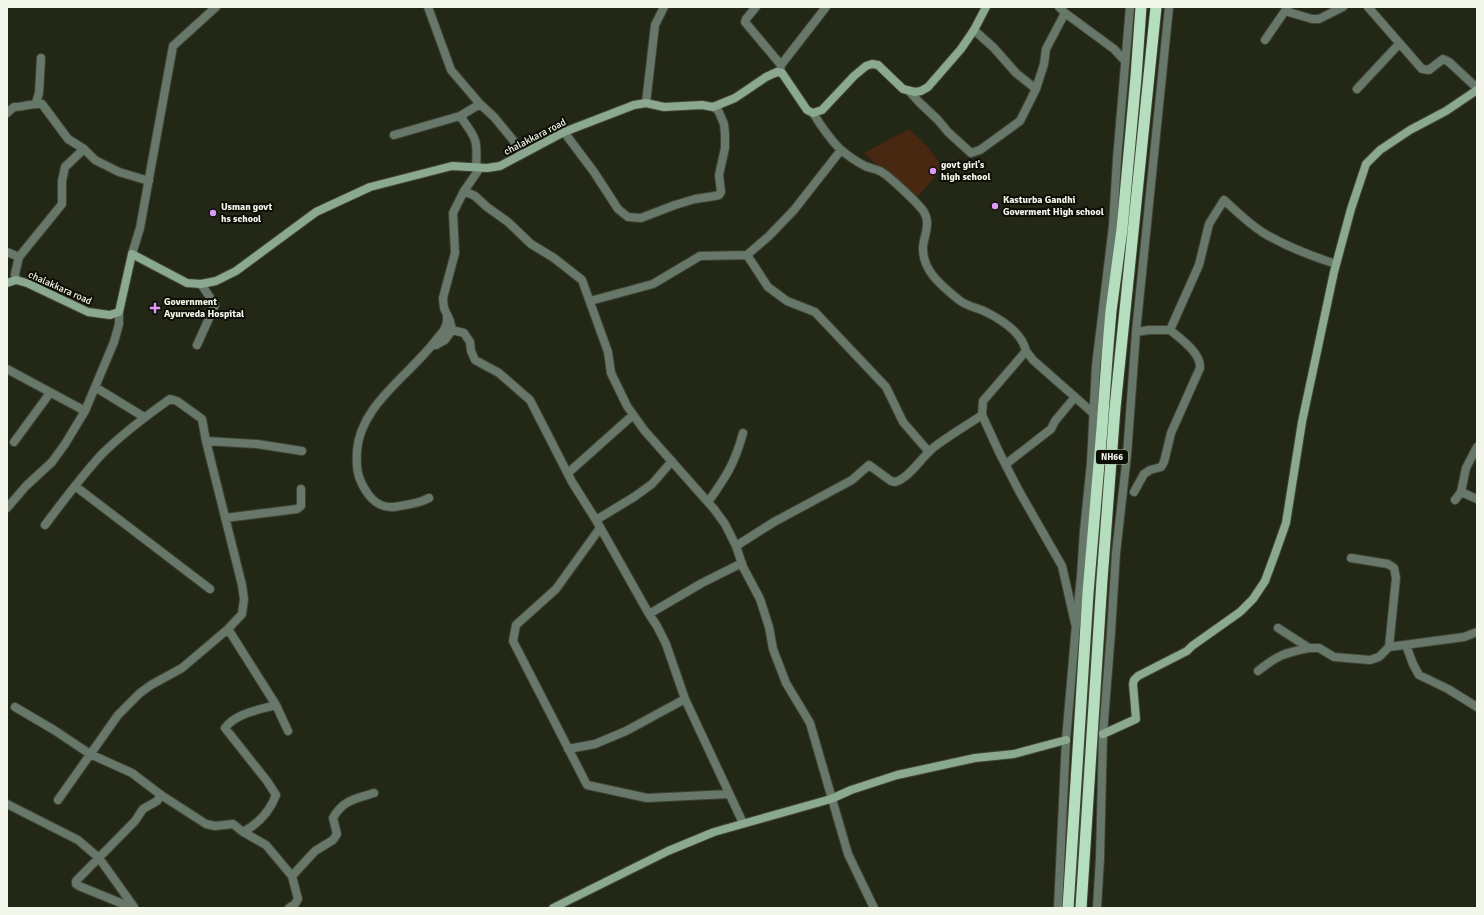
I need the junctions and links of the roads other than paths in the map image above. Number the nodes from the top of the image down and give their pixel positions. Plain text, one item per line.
1 (216, 7) edge
2 (428, 7) edge
3 (664, 7) edge
4 (756, 7) edge
5 (826, 7) edge
6 (986, 7) edge
7 (1059, 7) edge
8 (1130, 7) edge
9 (1141, 7) edge
10 (1156, 7) edge
11 (1169, 7) edge
12 (1342, 7) edge
13 (1368, 7) edge
14 (1286, 9) edge
15 (1065, 13) junction
16 (974, 30) junction
17 (1266, 40) dead end
18 (1399, 44) junction
19 (41, 58) dead end
20 (1125, 61) junction
21 (780, 69) junction
22 (1036, 89) junction
23 (1357, 89) dead end
24 (1477, 89) edge
25 (909, 91) junction
26 (646, 103) junction
27 (36, 104) junction
28 (480, 104) junction
29 (713, 107) junction
30 (9, 108) edge
31 (813, 113) junction
32 (460, 116) junction
33 (564, 132) junction
34 (394, 135) dead end
35 (84, 149) junction
36 (841, 150) junction
37 (522, 154) junction
38 (478, 167) junction
39 (149, 181) junction
40 (464, 191) junction
41 (7, 252) edge
42 (132, 254) junction
43 (747, 255) junction
44 (19, 258) junction
45 (1336, 264) junction
46 (16, 280) junction
47 (7, 283) edge
48 (201, 284) junction
49 (590, 301) junction
50 (119, 312) junction
51 (448, 317) junction
52 (452, 330) junction
53 (1170, 330) junction
54 (1136, 332) junction
55 (197, 345) dead end
56 (430, 349) junction
57 (1026, 351) junction
58 (7, 370) edge
59 (95, 386) junction
60 (50, 393) junction
61 (1075, 397) junction
62 (85, 411) junction
63 (1094, 414) junction
64 (633, 415) junction
65 (982, 415) junction
66 (144, 417) junction
67 (743, 433) dead end
68 (206, 441) junction
69 (14, 442) dead end
70 (1477, 447) edge
71 (302, 451) dead end
72 (929, 452) junction
73 (672, 461) junction
74 (1006, 464) junction
75 (568, 473) junction
76 (75, 486) junction
77 (301, 489) dead end
78 (1134, 492) dead end
79 (1462, 492) junction
80 (429, 498) dead end
81 (1477, 499) edge
82 (1455, 500) dead end
83 (708, 502) junction
84 (7, 508) edge
85 (225, 518) junction
86 (596, 520) junction
87 (45, 525) dead end
88 (600, 528) junction
89 (736, 546) junction
90 (1350, 558) dead end
91 (742, 563) junction
92 (210, 589) dead end
93 (649, 614) junction
94 (1076, 625) junction
95 (1278, 628) dead end
96 (228, 629) junction
97 (1477, 632) edge
98 (1406, 645) junction
99 (1389, 647) junction
100 (1309, 648) junction
101 (1258, 670) dead end
102 (685, 699) junction
103 (276, 705) junction
104 (15, 707) dead end
105 (1477, 707) edge
106 (288, 731) dead end
107 (1103, 734) junction
108 (1066, 740) junction
109 (568, 749) junction
110 (90, 754) junction
111 (374, 793) dead end
112 (729, 794) junction
113 (161, 795) junction
114 (831, 798) junction
115 (58, 800) dead end
116 (7, 804) edge
117 (743, 824) junction
118 (243, 832) junction
119 (99, 858) junction
120 (292, 876) junction
121 (134, 908) edge
122 (289, 908) edge
123 (553, 908) edge
124 (874, 908) edge
125 (1058, 908) edge
126 (1068, 908) edge
127 (1081, 908) edge
128 (1097, 908) edge

1 - 39 street
2 - 28 street
3 - 26 street
4 - 21 street
5 - 21 street
6 - 16 main road
7 - 15 street
8 - 20 street
9 - 126 highway, NH66
10 - 127 highway, NH66
11 - 54 street
12 - 14 street
13 - 18 street
14 - 17 street
15 - 20 street
15 - 22 street
16 - 22 street
16 - 25 main road
18 - 23 street
18 - 24 street
19 - 27 street
20 - 63 street
21 - 29 main road, chalakkara road
21 - 31 main road
22 - 25 street
24 - 45 main road
25 - 31 main road
26 - 29 main road, chalakkara road
26 - 33 main road, chalakkara road
27 - 30 street
27 - 35 street
28 - 32 street
28 - 37 street
29 - 33 street
31 - 36 street
32 - 34 street
32 - 38 street
33 - 37 main road, chalakkara road
35 - 39 street
35 - 44 street
36 - 43 street
36 - 57 street
37 - 38 main road, chalakkara road
38 - 40 street
38 - 48 main road, chalakkara road
39 - 42 street
40 - 49 street
40 - 51 street
41 - 44 street
42 - 48 main road, chalakkara road
42 - 50 main road
43 - 49 street
43 - 72 street
44 - 46 street
45 - 53 street
45 - 107 main road
46 - 47 main road, chalakkara road
46 - 50 main road, chalakkara road
48 - 55 street
49 - 64 street
50 - 59 street
51 - 52 street
51 - 56 street
52 - 56 street
52 - 75 street
53 - 54 street
53 - 78 street
54 - 107 street
56 - 80 street
57 - 61 street
57 - 65 street
58 - 60 street
59 - 62 street
59 - 66 street
60 - 62 street
60 - 69 street
61 - 63 street
61 - 74 street
62 - 84 street
63 - 94 street
64 - 73 street
64 - 75 street
65 - 72 street
65 - 74 street
66 - 68 street
66 - 76 street
67 - 83 street
68 - 71 street
68 - 85 street
70 - 79 street
72 - 89 street
73 - 83 street
73 - 86 street
74 - 94 street
75 - 86 street
76 - 87 street
76 - 92 street
77 - 85 street
79 - 81 street
79 - 82 street
83 - 89 street
85 - 96 street
86 - 88 street
88 - 93 street
88 - 109 street
89 - 91 street
90 - 99 street
91 - 93 street
91 - 114 street
93 - 102 street
94 - 108 street
95 - 100 street
96 - 103 street
96 - 110 street
97 - 98 street
98 - 99 street
98 - 105 street
99 - 100 street
100 - 101 street
102 - 109 street
102 - 112 street
103 - 106 street
103 - 118 street
104 - 110 street
107 - 128 street
108 - 114 main road
108 - 125 street
109 - 112 street
110 - 113 street
110 - 115 street
111 - 120 street
112 - 117 street
113 - 118 street
113 - 119 street
114 - 117 main road
114 - 124 street
116 - 119 street
117 - 123 main road
118 - 120 street
119 - 121 street
119 - 121 street
120 - 122 street

